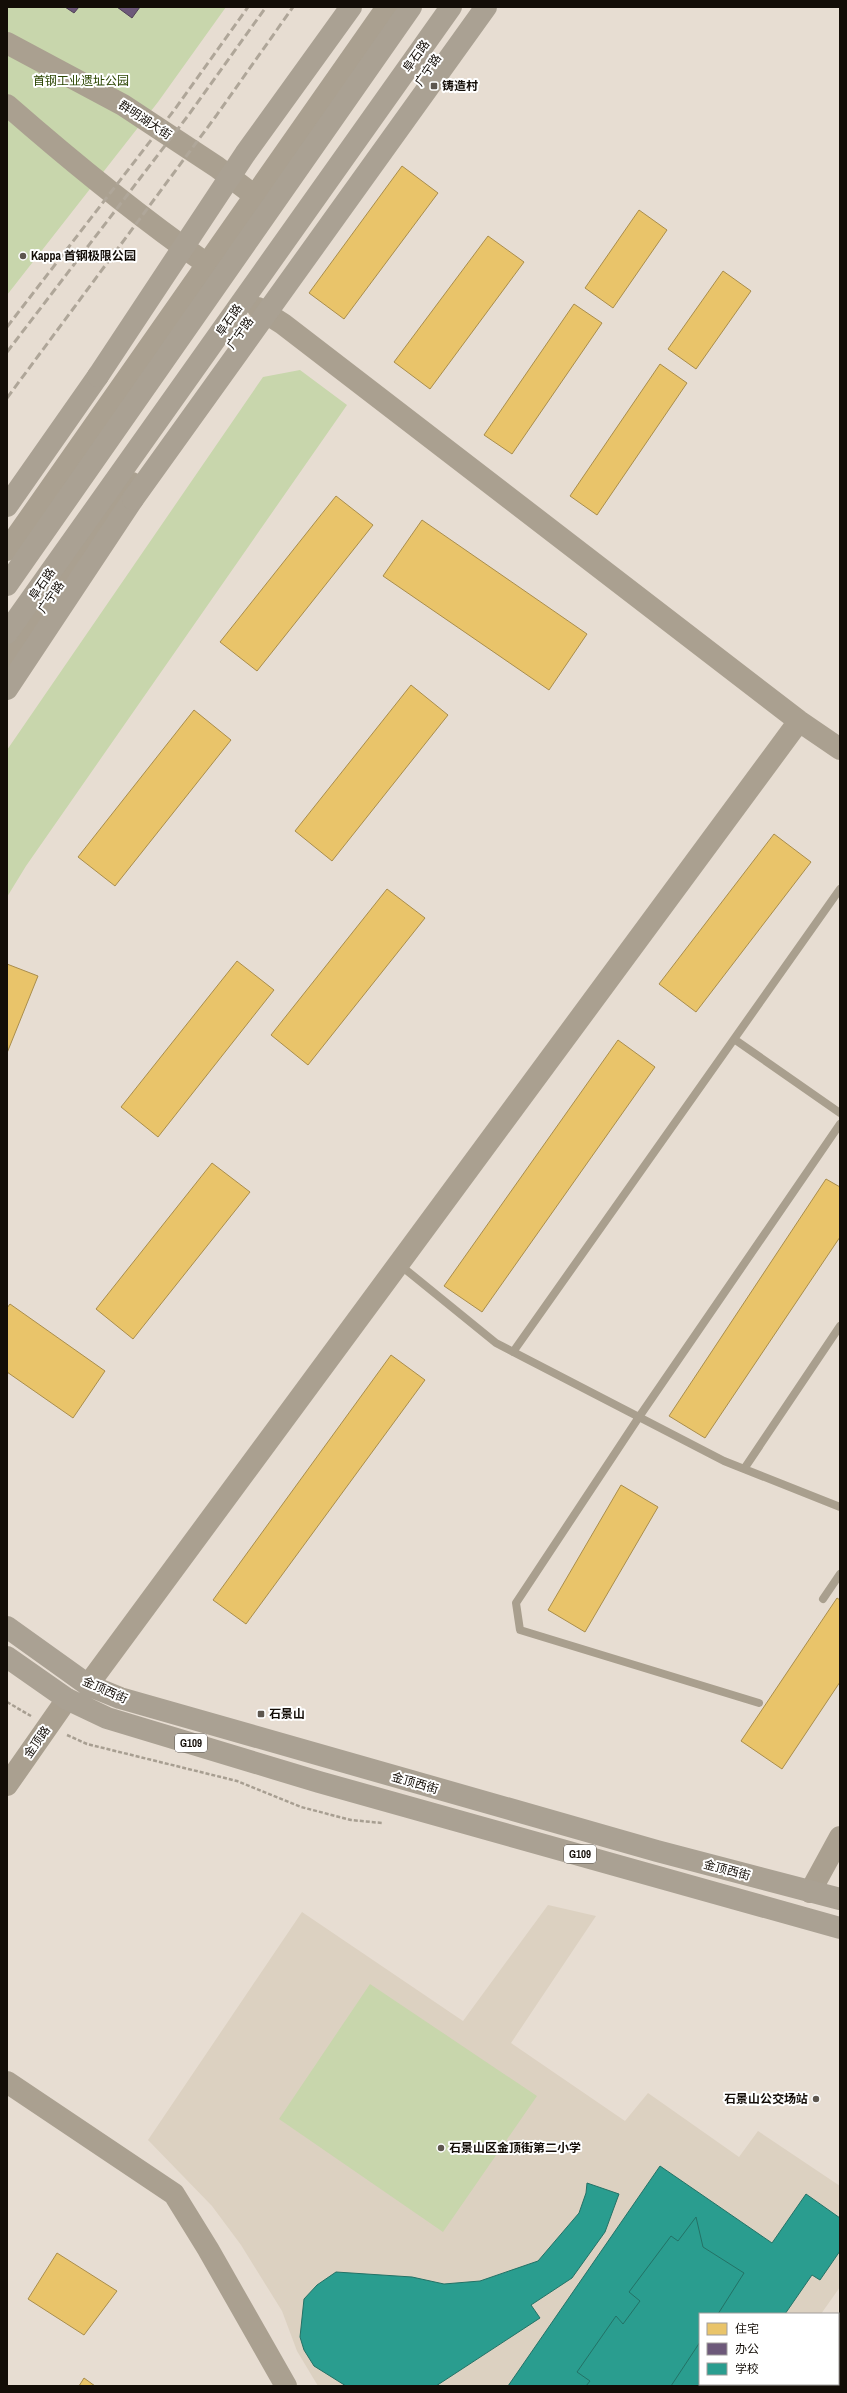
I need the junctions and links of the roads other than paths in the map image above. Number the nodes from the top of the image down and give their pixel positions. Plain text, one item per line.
1 (351, 7) edge
2 (387, 7) edge
3 (411, 7) edge
4 (451, 7) edge
5 (473, 7) edge
6 (486, 7) edge
7 (7, 43) edge
8 (7, 105) edge
9 (255, 196) junction
10 (207, 264) junction
11 (258, 308) junction
12 (7, 506) edge
13 (7, 550) edge
14 (7, 585) edge
15 (7, 633) edge
16 (7, 660) edge
17 (7, 689) edge
18 (799, 721) junction
19 (840, 750) edge
20 (840, 888) edge
21 (734, 1039) junction
22 (840, 1113) edge
23 (840, 1124) edge
24 (397, 1264) junction
25 (840, 1326) edge
26 (513, 1352) junction
27 (639, 1417) junction
28 (744, 1469) junction
29 (840, 1507) edge
30 (840, 1574) edge
31 (823, 1599) dead end
32 (7, 1627) edge
33 (7, 1657) edge
34 (88, 1685) junction
35 (67, 1699) junction
36 (759, 1704) dead end
37 (7, 1786) edge
38 (840, 1837) edge
39 (810, 1892) junction
40 (840, 1899) edge
41 (840, 1928) edge
42 (7, 2082) edge
43 (286, 2386) edge

1 - 12 highway, bridge
2 - 9 street
3 - 14 highway
4 - 15 highway, 阜石路
5 - 11 street, 广宁路
6 - 17 highway, bridge
7 - 9 street, 群明湖大街
8 - 10 street
9 - 10 street
10 - 13 street
11 - 16 street, 广宁路
11 - 18 street
18 - 19 street
18 - 24 street
20 - 21 lane
21 - 22 lane
21 - 26 lane
23 - 27 lane
24 - 26 lane
24 - 34 street
25 - 28 lane
26 - 27 lane
27 - 28 lane
27 - 36 lane
28 - 29 lane
30 - 31 lane
32 - 34 highway, 金顶西街 / G109
33 - 35 highway, 金顶西街 / G109
34 - 39 highway, 金顶西街 / G109
35 - 37 street, 金顶路
35 - 41 highway, 金顶西街 / G109
38 - 39 street
39 - 40 highway, 金顶西街 / G109
42 - 43 street

